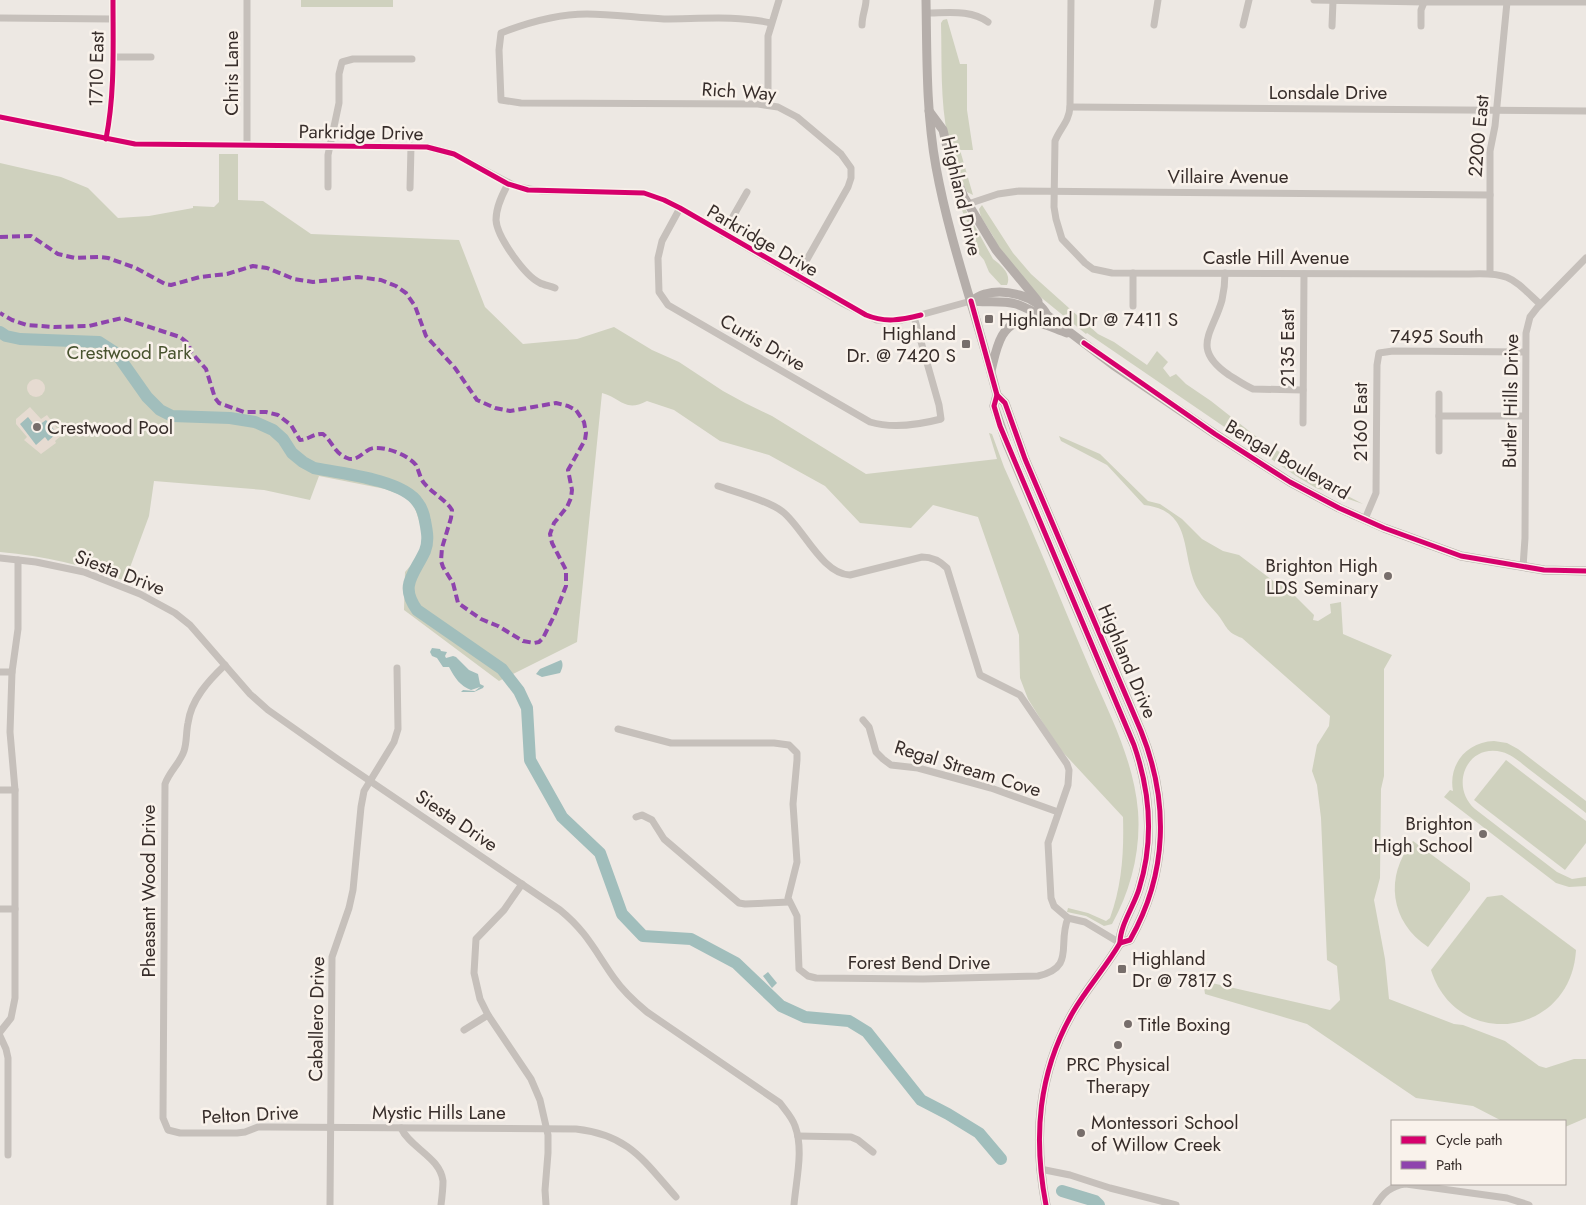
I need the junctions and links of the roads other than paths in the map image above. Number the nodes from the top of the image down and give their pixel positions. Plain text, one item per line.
1 (112, 0) edge
2 (247, 0) edge
3 (779, 0) edge
4 (866, 0) edge
5 (926, 0) edge
6 (1071, 0) edge
7 (1158, 0) edge
8 (1250, 0) edge
9 (1314, 0) edge
10 (1333, 1) edge
11 (1424, 1) edge
12 (1507, 2) junction
13 (1586, 2) edge
14 (926, 13) junction
15 (0, 18) edge
16 (113, 19) junction
17 (988, 22) dead end
18 (771, 23) junction
19 (862, 25) dead end
20 (1154, 25) dead end
21 (1242, 25) dead end
22 (1332, 26) dead end
23 (1420, 26) dead end
24 (113, 57) junction
25 (151, 57) dead end
26 (412, 59) dead end
27 (768, 105) junction
28 (1070, 107) junction
29 (929, 110) junction
30 (1496, 110) junction
31 (1586, 110) edge
32 (0, 117) edge
33 (106, 139) junction
34 (247, 145) junction
35 (330, 146) junction
36 (412, 146) junction
37 (508, 184) junction
38 (328, 187) dead end
39 (410, 188) dead end
40 (1055, 191) junction
41 (747, 192) dead end
42 (1490, 196) junction
43 (968, 204) junction
44 (680, 208) junction
45 (723, 234) junction
46 (1586, 258) edge
47 (1133, 273) junction
48 (1224, 273) junction
49 (1490, 273) junction
50 (1304, 274) junction
51 (797, 277) junction
52 (555, 288) dead end
53 (971, 301) junction
54 (1540, 304) junction
55 (1133, 306) dead end
56 (1045, 311) junction
57 (914, 317) junction
58 (1073, 334) junction
59 (1525, 352) junction
60 (1379, 353) joint
61 (991, 371) junction
62 (1303, 390) junction
63 (1440, 394) dead end
64 (1440, 416) junction
65 (1525, 416) junction
66 (1303, 423) dead end
67 (1440, 451) dead end
68 (718, 486) dead end
69 (1365, 519) junction
70 (0, 558) edge
71 (18, 560) junction
72 (1523, 567) junction
73 (1586, 571) edge
74 (225, 665) junction
75 (397, 668) dead end
76 (0, 672) edge
77 (12, 672) junction
78 (863, 720) dead end
79 (618, 729) dead end
80 (370, 780) junction
81 (0, 790) edge
82 (15, 790) junction
83 (1058, 812) junction
84 (636, 817) dead end
85 (522, 884) junction
86 (789, 902) junction
87 (0, 909) edge
88 (15, 909) junction
89 (1068, 918) junction
90 (1120, 943) junction
91 (488, 1015) junction
92 (464, 1030) dead end
93 (0, 1032) edge
94 (0, 1036) edge
95 (331, 1127) junction
96 (401, 1128) junction
97 (547, 1129) junction
98 (171, 1132) joint
99 (798, 1136) junction
100 (873, 1152) dead end
101 (8, 1155) dead end
102 (1040, 1169) junction
103 (1396, 1185) edge
104 (1413, 1185) edge
105 (676, 1197) dead end
106 (330, 1205) edge
107 (440, 1205) edge
108 (546, 1205) edge
109 (794, 1205) edge
110 (1046, 1205) edge
111 (1176, 1205) edge
112 (1376, 1205) edge
113 (1529, 1205) edge

1 - 16 street, 1710 East
2 - 34 street, Chris Lane
3 - 18 street
4 - 19 street
5 - 14 main road, Highland Drive
6 - 28 street
7 - 20 street
8 - 21 street
9 - 10 street
10 - 11 street
10 - 22 street
11 - 12 street
11 - 23 street
12 - 13 street
12 - 30 street, 2200 East
14 - 17 street
14 - 29 main road, Highland Drive
15 - 16 street
16 - 24 street, 1710 East
18 - 27 street
18 - 27 street, Rich Way
24 - 25 street
24 - 33 street, 1710 East
26 - 35 street
27 - 51 street, Rich Way
28 - 30 street, Lonsdale Drive
28 - 40 street, Castle Hill Avenue
29 - 43 main road
29 - 53 main road, Highland Drive
30 - 31 street, Lonsdale Drive
30 - 42 street, 2200 East
32 - 33 street, Parkridge Drive
33 - 34 street, Parkridge Drive
34 - 35 street, Parkridge Drive
35 - 36 street, Parkridge Drive
35 - 38 street
36 - 37 street, Parkridge Drive
36 - 39 street
37 - 44 street, Parkridge Drive
37 - 52 street
40 - 42 street, Villaire Avenue
40 - 43 street, Villaire Avenue
40 - 47 street, Castle Hill Avenue
41 - 45 street
42 - 49 street, 2200 East
43 - 56 main road
44 - 45 street, Parkridge Drive
44 - 57 street, Curtis Drive
45 - 51 street, Parkridge Drive
46 - 54 street, Butler Hills Drive
47 - 48 street, Castle Hill Avenue
47 - 55 street
48 - 50 street, Castle Hill Avenue
48 - 62 street
49 - 50 street, Castle Hill Avenue
49 - 54 street, Castle Hill Avenue
50 - 62 street, 2135 East
51 - 57 street, Parkridge Drive
53 - 56 main road, Bengal Boulevard
53 - 57 street, Parkridge Drive
53 - 61 main road, Highland Drive
54 - 59 street, Butler Hills Drive
56 - 58 main road, Bengal Boulevard
58 - 61 main road
58 - 69 main road, Bengal Boulevard
59 - 60 street, 7495 South
59 - 65 street, Butler Hills Drive
60 - 69 street, 2160 East
61 - 90 main road, Highland Drive
62 - 66 street, 2135 East
63 - 64 street
64 - 65 street
64 - 67 street
65 - 72 street, Butler Hills Drive
68 - 83 street
69 - 72 main road, Bengal Boulevard
70 - 71 street, Siesta Drive
71 - 74 street, Siesta Drive
71 - 77 street
72 - 73 main road, Bengal Boulevard
74 - 80 street, Siesta Drive
74 - 98 street, Pheasant Wood Drive
75 - 80 street, Caballero Drive
76 - 77 street
77 - 82 street
78 - 83 street, Regal Stream Cove
79 - 86 street, Forest Bend Drive
80 - 85 street, Siesta Drive
80 - 95 street, Caballero Drive
81 - 82 street
82 - 88 street
83 - 89 street
84 - 86 street
85 - 91 street
85 - 99 street, Siesta Drive
86 - 89 street, Forest Bend Drive
87 - 88 street
88 - 93 street
89 - 90 street
90 - 102 main road, Highland Drive
91 - 92 street
91 - 97 street
94 - 101 street
95 - 96 street, Mystic Hills Lane
95 - 98 street, Pelton Drive
95 - 106 street, Caballero Drive
96 - 97 street, Mystic Hills Lane
96 - 107 street
97 - 105 street, Mystic Hills Lane
97 - 108 street
99 - 100 street
99 - 109 street, Siesta Drive
102 - 110 main road, Highland Drive
102 - 111 street
103 - 112 street
104 - 113 street

